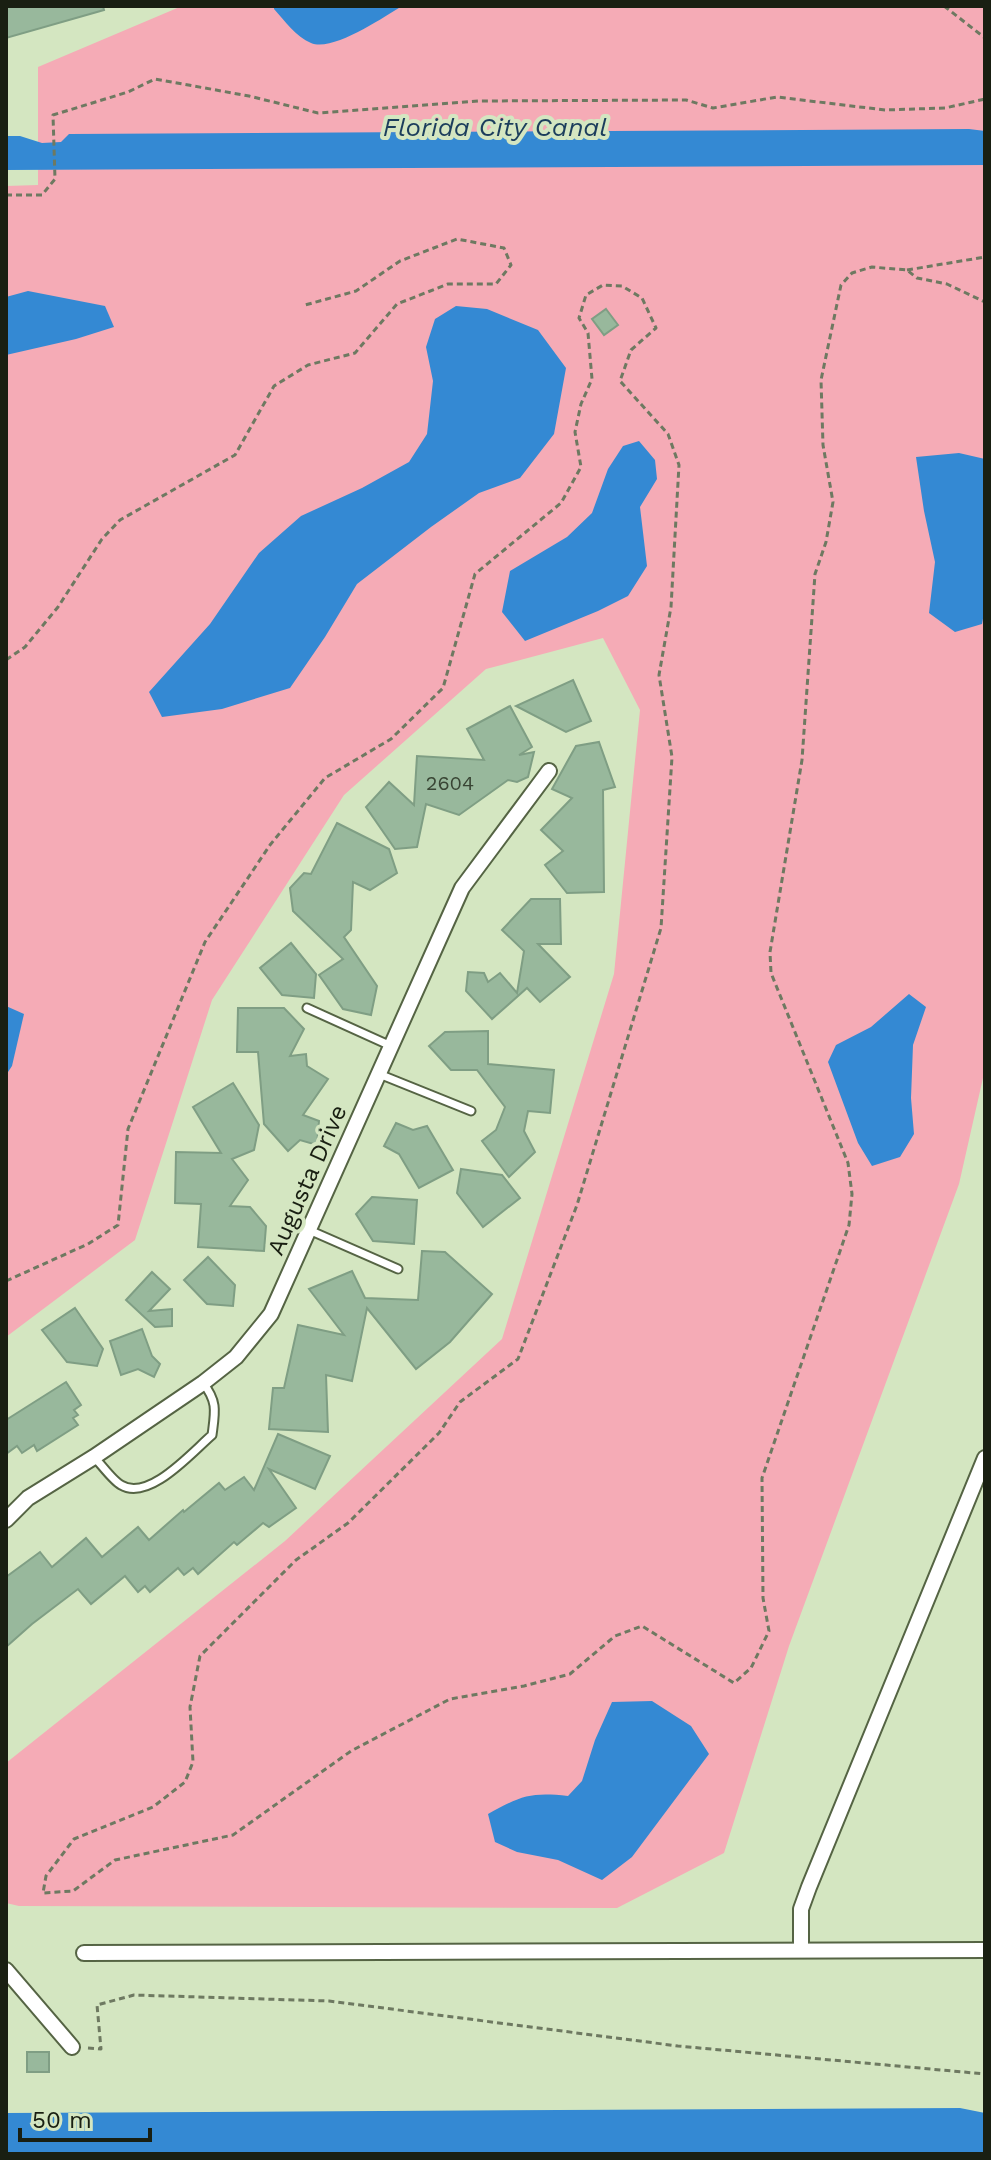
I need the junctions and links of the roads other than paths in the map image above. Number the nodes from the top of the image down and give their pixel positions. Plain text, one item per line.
1 (549, 771) dead end
2 (307, 1008) dead end
3 (391, 1046) junction
4 (379, 1074) junction
5 (471, 1111) dead end
6 (309, 1230) junction
7 (398, 1269) dead end
8 (203, 1383) junction
9 (94, 1457) junction
10 (985, 1458) edge
11 (6, 1520) edge
12 (801, 1950) junction
13 (985, 1950) edge
14 (84, 1953) dead end
15 (6, 1970) edge
16 (72, 2047) road end

1 - 3 street, Augusta Drive
2 - 3 lane
3 - 4 street, Augusta Drive
4 - 5 lane
4 - 6 street, Augusta Drive
6 - 7 lane
6 - 8 street, Augusta Drive
8 - 9 street, Augusta Drive
8 - 9 lane
9 - 11 street, Augusta Drive
10 - 12 street
12 - 13 street
12 - 14 street
15 - 16 street

